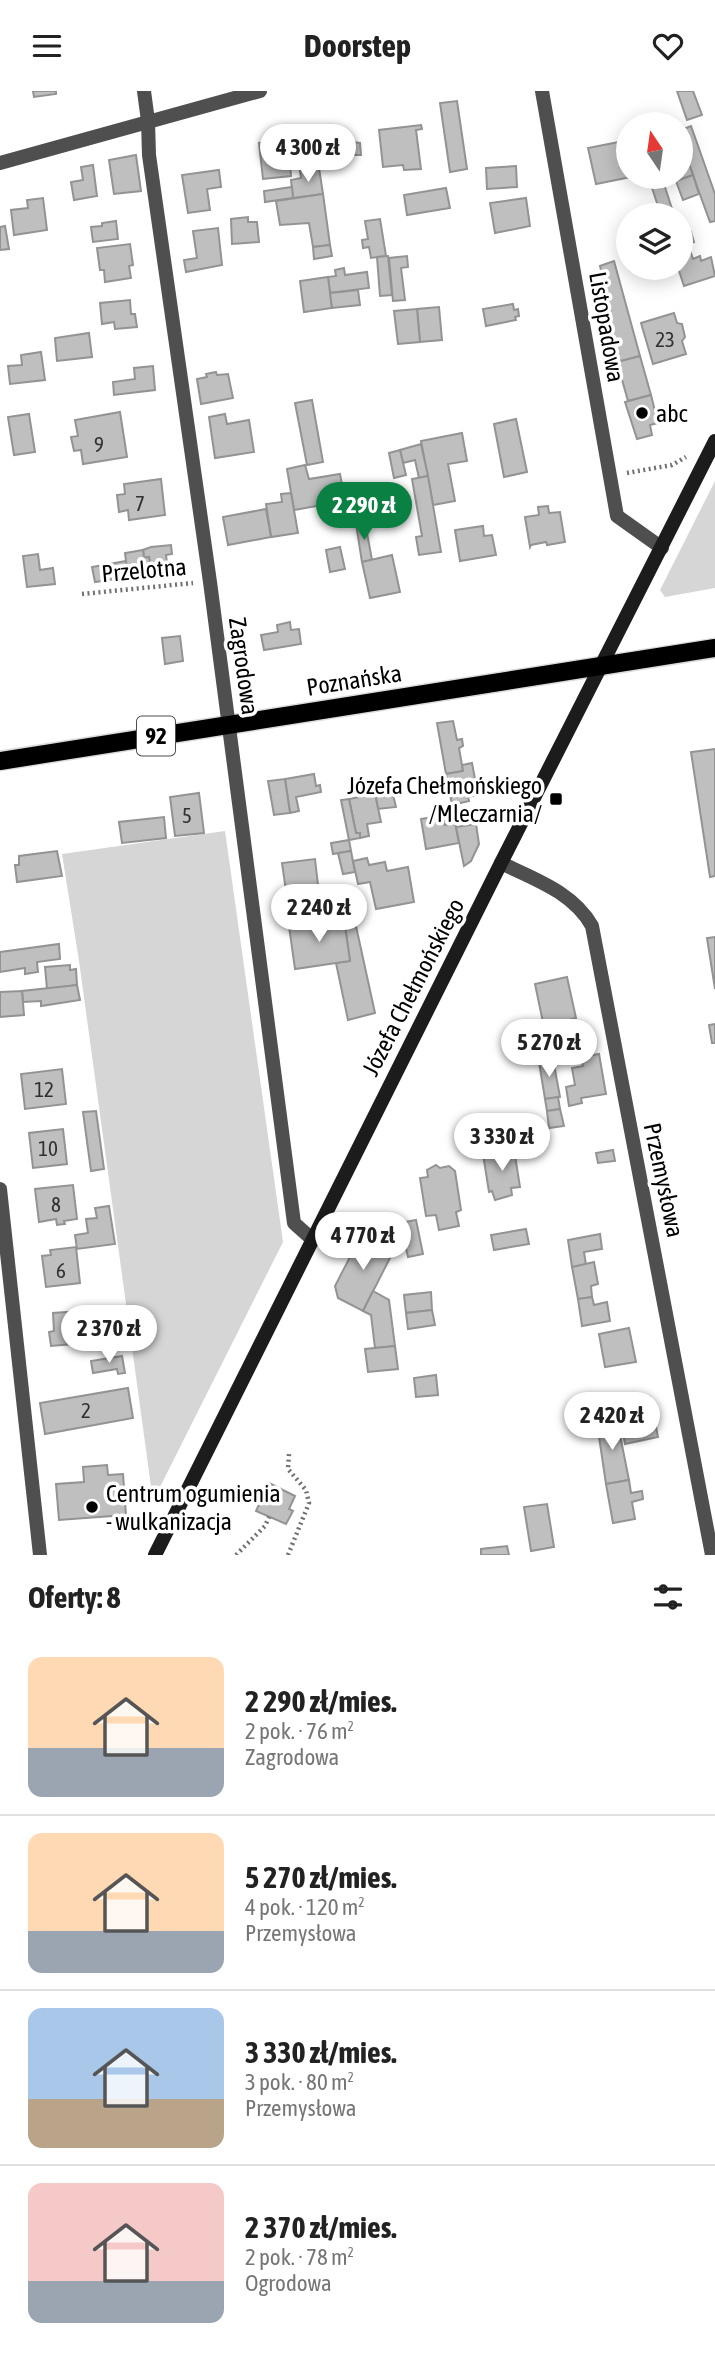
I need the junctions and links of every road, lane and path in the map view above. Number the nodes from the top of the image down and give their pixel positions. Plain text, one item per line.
1 (144, 91) edge
2 (260, 91) edge
3 (542, 91) edge
4 (148, 121) junction
5 (0, 163) edge
6 (715, 441) edge
7 (687, 457) dead end
8 (610, 476) junction
9 (662, 548) junction
10 (209, 582) junction
11 (82, 594) dead end
12 (715, 648) edge
13 (602, 665) junction
14 (228, 724) junction
15 (0, 761) edge
16 (501, 863) junction
17 (0, 1189) edge
18 (313, 1240) junction
19 (289, 1454) dead end
20 (269, 1517) dead end
21 (40, 1555) edge
22 (155, 1555) edge
23 (236, 1555) edge
24 (288, 1555) edge
25 (712, 1555) edge

1 - 4 street, Zagrodowa
2 - 4 street
3 - 8 street, Listopadowa
4 - 5 street
4 - 10 street, Zagrodowa
6 - 9 street, Józefa Chełmońskiego
7 - 8 path
8 - 9 street, Listopadowa
9 - 13 street, Józefa Chełmońskiego
10 - 11 path, Przelotna
10 - 14 street, Zagrodowa
12 - 13 main road, Poznańska / 92
13 - 14 main road, Poznańska / 92
13 - 16 street, Józefa Chełmońskiego
14 - 15 main road, Poznańska / 92
14 - 18 street, Zagrodowa
16 - 18 street, Józefa Chełmońskiego
16 - 25 street, Przemysłowa
17 - 21 street
18 - 22 street, Józefa Chełmońskiego
19 - 24 path
20 - 23 path

